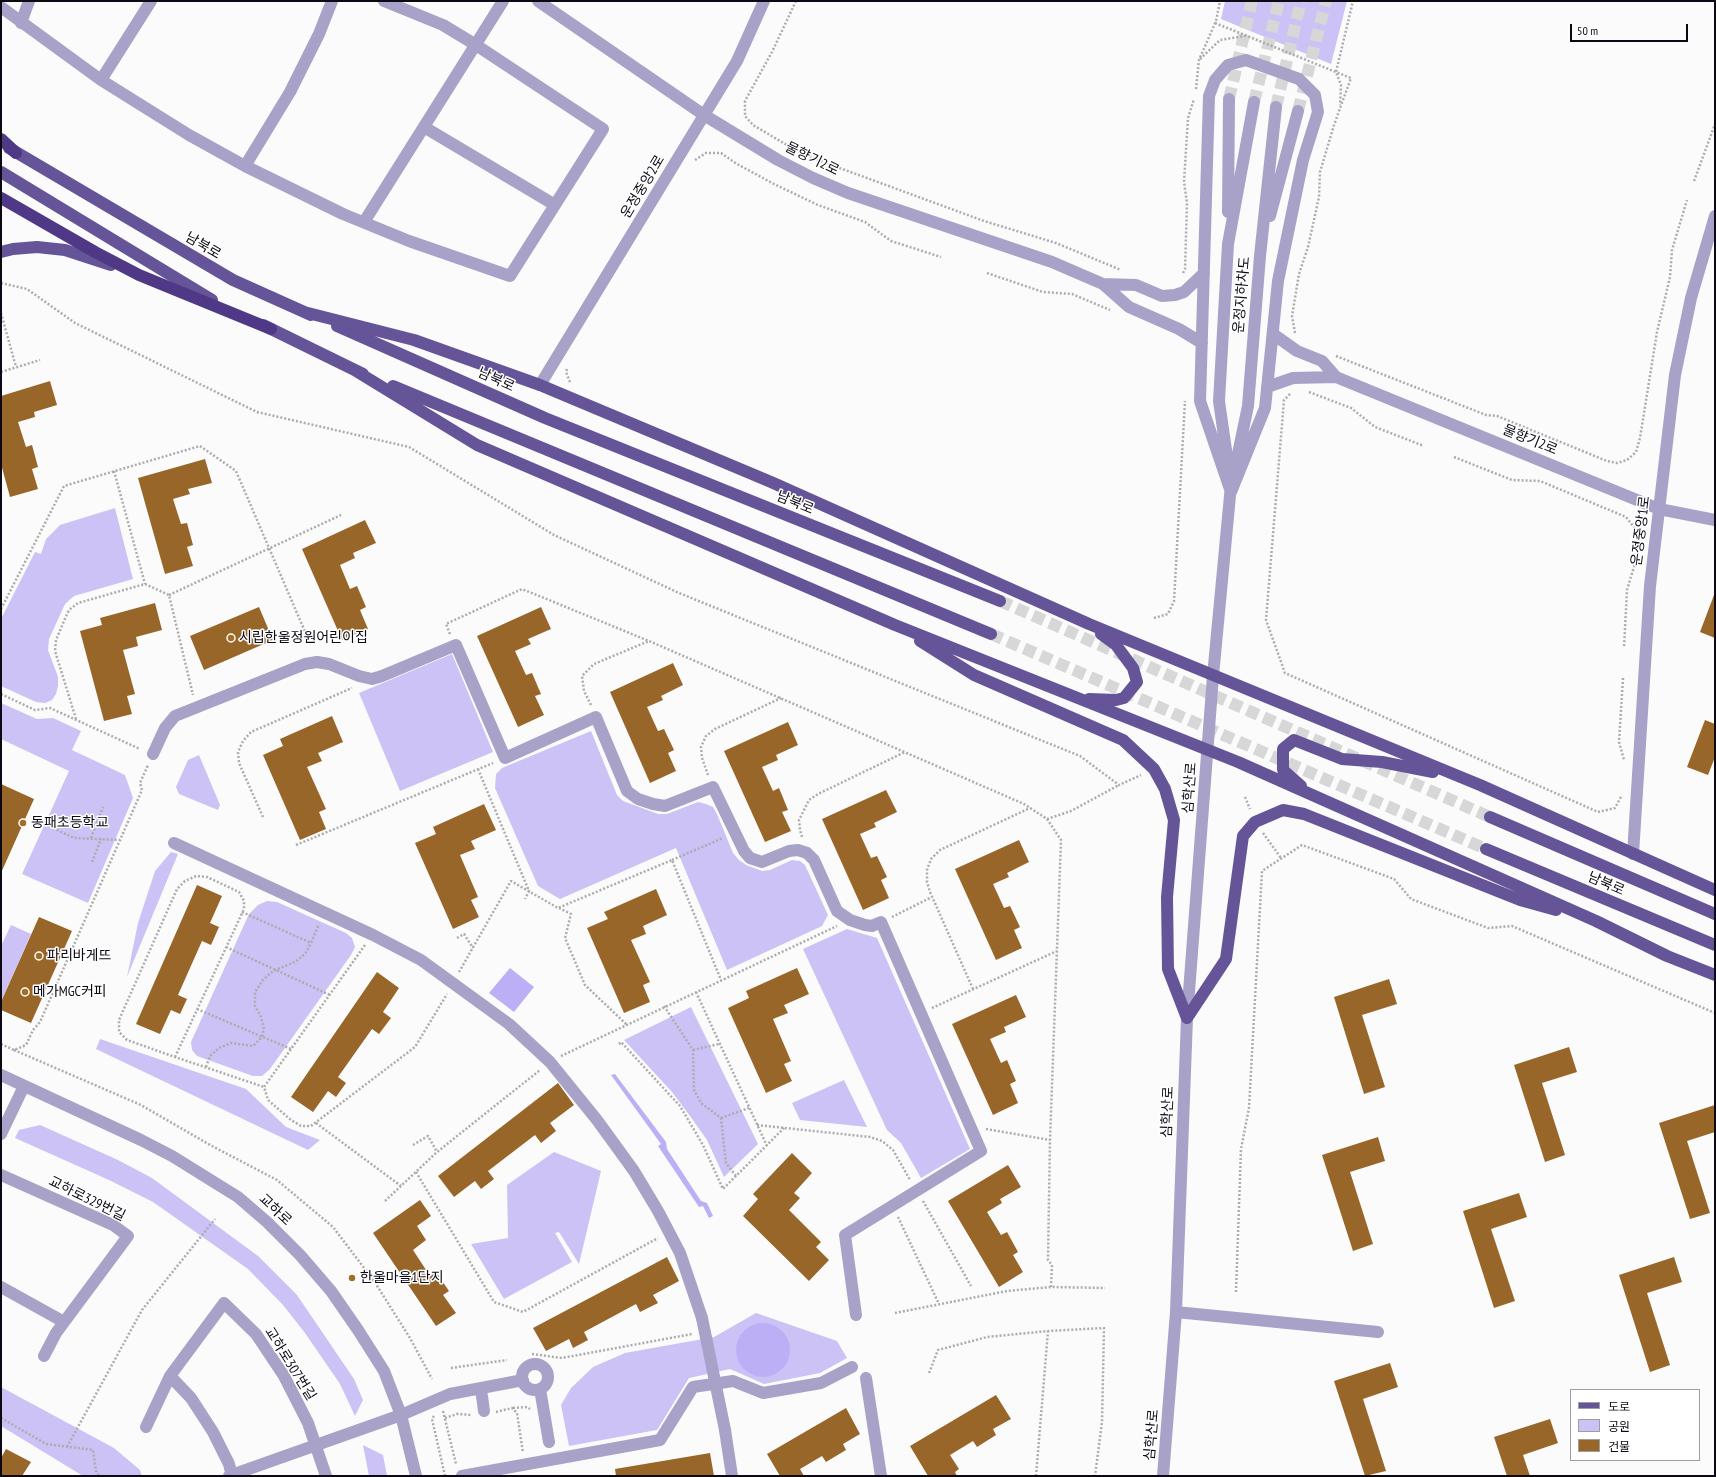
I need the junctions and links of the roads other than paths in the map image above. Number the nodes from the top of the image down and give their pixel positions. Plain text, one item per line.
1 (29, 1) edge
2 (151, 1) edge
3 (332, 1) edge
4 (384, 1) edge
5 (503, 1) edge
6 (538, 1) edge
7 (764, 1) edge
8 (1, 7) edge
9 (21, 23) junction
10 (476, 44) junction
11 (101, 80) junction
12 (1229, 99) tunnel mouth
13 (1254, 102) tunnel mouth
14 (1276, 107) tunnel mouth
15 (1298, 111) tunnel mouth
16 (704, 115) junction
17 (424, 127) junction
18 (1, 139) edge
19 (1, 142) edge
20 (16, 153) junction
21 (245, 166) junction
22 (1, 172) edge
23 (1, 198) edge
24 (555, 205) junction
25 (1715, 216) edge
26 (364, 222) junction
27 (1228, 244) junction
28 (1, 252) edge
29 (1260, 256) junction
30 (1204, 273) junction
31 (139, 275) junction
32 (1103, 284) junction
33 (304, 312) junction
34 (271, 329) junction
35 (1273, 334) junction
36 (1202, 343) junction
37 (356, 371) junction
38 (1336, 377) junction
39 (540, 385) junction
40 (1267, 388) junction
41 (1231, 489) junction
42 (1659, 509) junction
43 (1715, 520) edge
44 (1000, 602) tunnel mouth
45 (1089, 624) junction
46 (895, 625) junction
47 (991, 634) tunnel mouth
48 (1213, 676) junction
49 (1082, 699) junction
50 (1208, 749) junction
51 (153, 754) road end
52 (1460, 777) junction
53 (1308, 793) junction
54 (1490, 817) tunnel mouth
55 (174, 843) dead end
56 (1486, 849) tunnel mouth
57 (1633, 854) junction
58 (1715, 890) edge
59 (1715, 914) edge
60 (1596, 921) junction
61 (1715, 945) edge
62 (1715, 975) edge
63 (1187, 1018) junction
64 (1, 1075) edge
65 (24, 1086) junction
66 (1, 1134) edge
67 (1, 1175) edge
68 (1, 1287) edge
69 (1176, 1312) junction
70 (856, 1315) dead end
71 (64, 1322) junction
72 (1378, 1332) dead end
73 (44, 1356) dead end
74 (852, 1367) dead end
75 (170, 1376) junction
76 (866, 1378) dead end
77 (523, 1380) junction
78 (481, 1389) junction
79 (540, 1389) junction
80 (483, 1413) road end
81 (401, 1415) junction
82 (146, 1427) dead end
83 (549, 1442) dead end
84 (316, 1445) junction
85 (460, 1474) edge
86 (231, 1476) edge
87 (326, 1476) edge
88 (416, 1476) edge
89 (732, 1476) edge
90 (881, 1476) edge
91 (1163, 1476) edge

1 - 9 street
2 - 11 street
3 - 21 street
4 - 10 street
5 - 10 street
6 - 16 street, 물향기2로
7 - 16 street, 운정중앙2로
8 - 9 street
9 - 11 street
10 - 17 street
10 - 24 street
11 - 21 street
12 - 27 street
13 - 27 street
14 - 29 street, 운정지하차도
15 - 29 street
16 - 32 street, 물향기2로
16 - 39 street, 운정중앙2로
17 - 24 street
17 - 26 street
18 - 20 highway
19 - 20 main road, 남북로
20 - 33 main road, 남북로
21 - 26 street
22 - 34 main road
23 - 31 highway
24 - 26 street
25 - 42 street, 운정중앙1로
27 - 41 street
28 - 31 main road
29 - 41 street, 운정지하차도
30 - 32 street
30 - 35 street
30 - 36 street
31 - 34 highway
32 - 36 street
33 - 39 main road
33 - 44 main road, 남북로
34 - 37 main road
35 - 38 street
35 - 40 street
36 - 41 street
37 - 46 main road
37 - 47 main road
38 - 40 street
38 - 42 street, 물향기2로
39 - 45 main road
40 - 41 street
41 - 48 street, 심학산로
42 - 43 street, 물향기2로
42 - 57 street, 운정중앙1로
45 - 48 main road
45 - 49 main road
46 - 49 main road
46 - 63 main road
48 - 50 street, 심학산로
48 - 52 main road
49 - 50 main road
50 - 53 main road
50 - 63 street, 심학산로
51 - 70 street
52 - 53 main road
52 - 57 main road
53 - 60 main road
54 - 59 main road, 남북로
55 - 89 street, bridge
56 - 61 main road, 남북로
57 - 58 main road
60 - 62 main road
60 - 63 main road
63 - 69 street, 심학산로
64 - 65 street, 교하로
65 - 66 street
65 - 81 street, 교하로
67 - 71 street, 교하로329번길
68 - 71 street
69 - 72 street
69 - 91 street, 심학산로
71 - 73 street, 교하로329번길
74 - 85 street
75 - 82 street, 교하로307번길
75 - 84 street, 교하로307번길
75 - 86 street
76 - 90 street
77 - 78 street
77 - 79 street
77 - 79 street
78 - 80 street
78 - 81 street
79 - 83 street
81 - 84 street
81 - 88 street, 교하로
84 - 86 street
84 - 87 street, 교하로307번길

